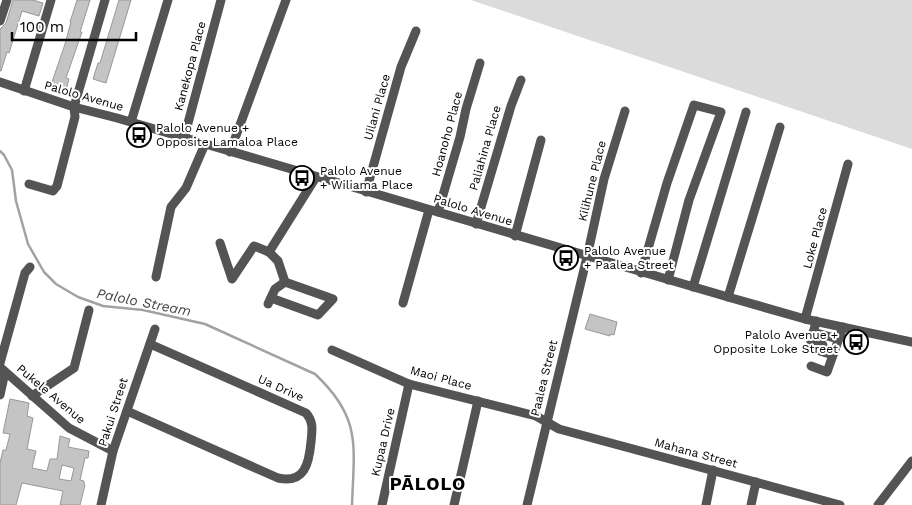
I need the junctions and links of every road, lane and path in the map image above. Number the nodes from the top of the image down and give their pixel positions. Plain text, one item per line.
1 (6, 0) edge
2 (51, 0) edge
3 (105, 0) edge
4 (168, 0) edge
5 (221, 0) edge
6 (286, 0) edge
7 (0, 21) edge
8 (416, 31) dead end
9 (480, 62) dead end
10 (521, 80) dead end
11 (0, 82) edge
12 (24, 91) junction
13 (74, 107) junction
14 (625, 111) dead end
15 (746, 112) dead end
16 (132, 122) junction
17 (780, 127) dead end
18 (184, 138) junction
19 (541, 140) dead end
20 (205, 144) junction
21 (230, 152) junction
22 (848, 164) dead end
23 (316, 177) junction
24 (29, 184) dead end
25 (366, 192) junction
26 (434, 211) junction
27 (476, 224) junction
28 (515, 236) junction
29 (220, 243) dead end
30 (269, 252) junction
31 (587, 257) junction
32 (30, 267) dead end
33 (641, 272) junction
34 (156, 277) dead end
35 (668, 280) junction
36 (285, 282) junction
37 (694, 287) junction
38 (728, 298) junction
39 (403, 303) dead end
40 (89, 310) dead end
41 (805, 319) junction
42 (816, 321) junction
43 (843, 327) junction
44 (155, 329) dead end
45 (812, 337) junction
46 (912, 342) edge
47 (150, 344) junction
48 (832, 347) junction
49 (332, 350) dead end
50 (0, 363) edge
51 (811, 366) dead end
52 (3, 369) edge
53 (409, 384) junction
54 (0, 395) edge
55 (32, 396) junction
56 (478, 401) junction
57 (127, 411) junction
58 (546, 423) junction
59 (113, 451) junction
60 (912, 461) edge
61 (713, 470) junction
62 (756, 482) junction
63 (101, 505) edge
64 (382, 505) edge
65 (454, 505) edge
66 (527, 505) edge
67 (706, 505) edge
68 (751, 505) edge
69 (840, 505) edge
70 (878, 505) edge

1 - 7 street
2 - 12 street
3 - 13 street
4 - 16 street
5 - 18 street, Kanekopa Place
6 - 21 street
8 - 25 street, Uilani Place
9 - 26 street, Hoanoho Place
10 - 27 street, Paliahina Place
11 - 12 street, Palolo Avenue
12 - 13 street, Palolo Avenue
13 - 16 street, Palolo Avenue
13 - 24 street
14 - 31 street, Kilihune Place
15 - 37 street
16 - 18 street, Palolo Avenue
17 - 38 street
18 - 20 street, Palolo Avenue
19 - 28 street
20 - 21 street, Palolo Avenue
20 - 34 street
21 - 23 street, Palolo Avenue
22 - 41 street, Loke Place
23 - 25 street, Palolo Avenue
23 - 30 street
25 - 26 street, Palolo Avenue
26 - 27 street, Palolo Avenue
26 - 39 street, Hoanoho Place
27 - 28 street, Palolo Avenue
28 - 31 street, Palolo Avenue
29 - 30 street
30 - 36 street
31 - 33 street, Palolo Avenue
31 - 58 street, Paalea Street
32 - 50 street
33 - 35 street, Palolo Avenue
33 - 35 street
35 - 37 street, Palolo Avenue
36 - 36 street
37 - 38 street, Palolo Avenue
38 - 41 street, Palolo Avenue
40 - 55 street
41 - 42 street, Palolo Avenue
42 - 43 street, Palolo Avenue
42 - 45 street
43 - 46 street, Palolo Avenue
43 - 48 street
44 - 47 street, Pakui Street
45 - 48 street
45 - 48 street
45 - 48 street
47 - 57 street, Pakui Street
47 - 57 street, Ua Drive
48 - 51 street
49 - 53 street, Maoi Place
52 - 54 street
52 - 55 street, Pukele Avenue
53 - 56 street, Maoi Place
53 - 64 street, Kupaa Drive
55 - 59 street, Pukele Avenue
56 - 58 street, Maoi Place
56 - 65 street
57 - 59 street, Pakui Street
58 - 61 street, Mahana Street
58 - 66 street, Paalea Street
59 - 63 street, Pakui Street
60 - 70 street
61 - 62 street, Mahana Street
61 - 67 street
62 - 68 street
62 - 69 street, Mahana Street

